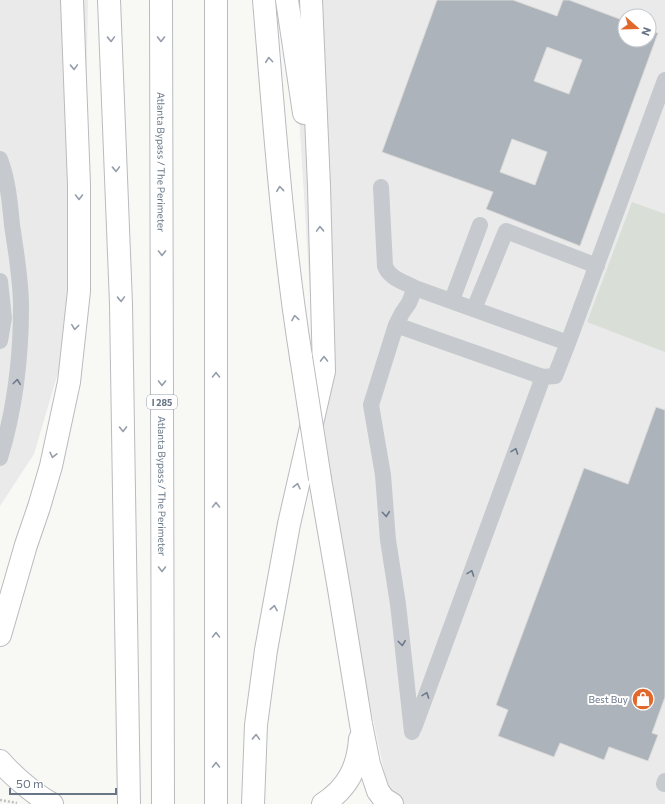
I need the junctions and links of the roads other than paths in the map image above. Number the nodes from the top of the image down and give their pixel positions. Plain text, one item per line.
1 (72, 0) edge
2 (109, 0) edge
3 (161, 0) edge
4 (216, 0) edge
5 (264, 0) edge
6 (287, 0) edge
7 (311, 0) edge
8 (665, 80) edge
9 (0, 159) edge
10 (319, 186) junction
11 (381, 187) dead end
12 (480, 225) dead end
13 (597, 266) junction
14 (0, 281) edge
15 (415, 288) junction
16 (452, 300) junction
17 (474, 309) junction
18 (396, 325) junction
19 (0, 341) edge
20 (568, 343) junction
21 (542, 377) junction
22 (5, 420) edge
23 (2, 440) edge
24 (0, 458) edge
25 (0, 635) edge
26 (361, 724) junction
27 (0, 761) edge
28 (52, 804) edge
29 (129, 804) edge
30 (163, 804) edge
31 (216, 804) edge
32 (253, 804) edge
33 (323, 804) edge
34 (392, 804) edge

1 -> 25 highway
2 -> 29 highway
3 -> 30 highway, Atlanta Bypass / The Perimeter / I 285
31 -> 4 highway
26 -> 5 highway, bridge
6 - 10 highway
7 - 10 highway
8 - 13 street
22 -> 9 street
32 -> 10 highway
11 - 15 street
12 - 16 street
13 - 17 street
13 - 20 street
14 - 19 street
15 - 16 street
15 - 18 street
16 - 17 street
17 - 20 street
18 - 21 street
18 -> 21 street
20 - 21 street
22 - 23 street
23 - 24 street
26 - 33 highway
26 - 34 highway
27 - 28 highway

